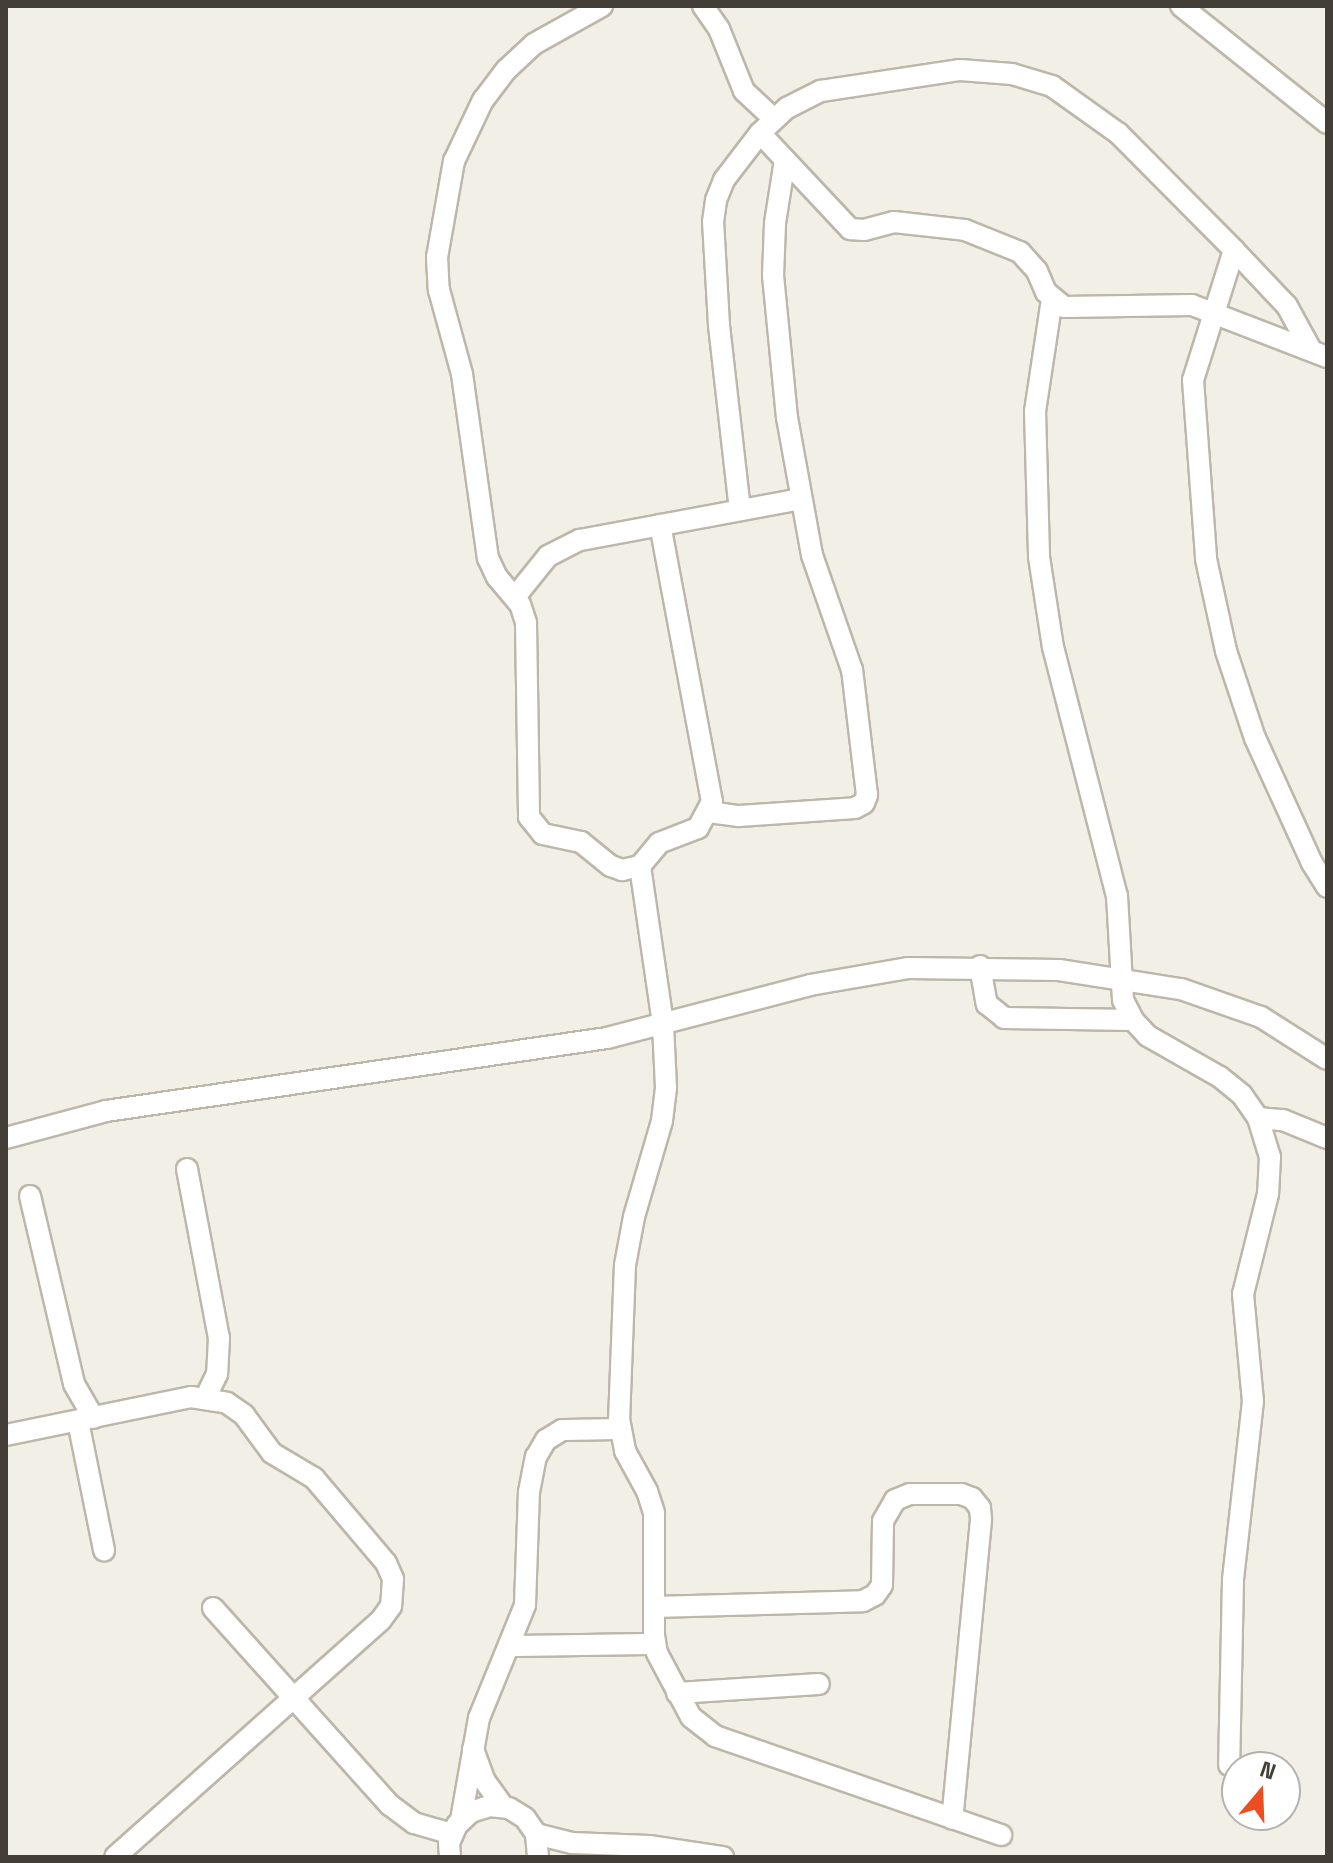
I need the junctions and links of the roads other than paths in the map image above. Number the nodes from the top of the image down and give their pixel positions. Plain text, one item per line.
1 (602, 6) edge
2 (703, 6) edge
3 (1181, 6) edge
4 (1327, 123) edge
5 (767, 126) junction
6 (785, 160) junction
7 (1234, 250) junction
8 (1052, 299) junction
9 (1212, 310) junction
10 (1319, 354) edge
11 (801, 499) junction
12 (740, 510) junction
13 (660, 525) junction
14 (515, 597) junction
15 (709, 812) junction
16 (640, 866) junction
17 (1327, 887) edge
18 (980, 966) junction
19 (1120, 977) junction
20 (1133, 1020) junction
21 (663, 1024) junction
22 (1327, 1059) edge
23 (1258, 1118) junction
24 (6, 1138) edge
25 (1327, 1138) edge
26 (187, 1169) dead end
27 (30, 1196) dead end
28 (206, 1397) junction
29 (86, 1419) junction
30 (620, 1429) junction
31 (6, 1435) edge
32 (104, 1550) dead end
33 (654, 1607) junction
34 (213, 1608) dead end
35 (655, 1644) junction
36 (510, 1646) junction
37 (819, 1684) dead end
38 (677, 1693) junction
39 (294, 1698) junction
40 (473, 1749) junction
41 (1229, 1751) edge
42 (503, 1806) junction
43 (952, 1819) junction
44 (457, 1827) junction
45 (536, 1834) junction
46 (1001, 1835) dead end
47 (115, 1857) edge
48 (450, 1857) edge
49 (538, 1857) edge
50 (723, 1857) edge

1 - 14 street
2 - 5 street
3 - 4 street
5 - 6 street
5 - 7 street
5 - 12 street
6 - 8 street
6 - 11 street
7 - 9 street
7 - 10 street
8 - 9 street
8 - 19 street
9 - 10 street
9 - 17 street
11 - 12 street
11 - 15 street
12 - 13 street
13 - 14 street
13 - 15 street
14 - 16 street
15 - 16 street
16 - 21 street
18 - 19 street
18 - 20 street
18 - 21 street
19 - 20 street
19 - 22 street
20 - 23 street
21 - 24 street
21 - 30 street
23 - 25 street
23 - 41 street
26 - 28 street
27 - 29 street
28 - 29 street
28 - 39 street
29 - 31 street
29 - 32 street
30 - 33 street
30 - 36 street
33 - 35 street
33 - 43 street
34 - 39 street
35 - 36 street
35 - 38 street
36 - 40 street
37 - 38 street
38 - 43 street
39 - 44 street
39 - 47 street
40 - 42 street
40 - 44 street
42 - 44 street
42 - 45 street
43 - 46 street
44 - 48 street
45 - 49 street
45 - 50 street

